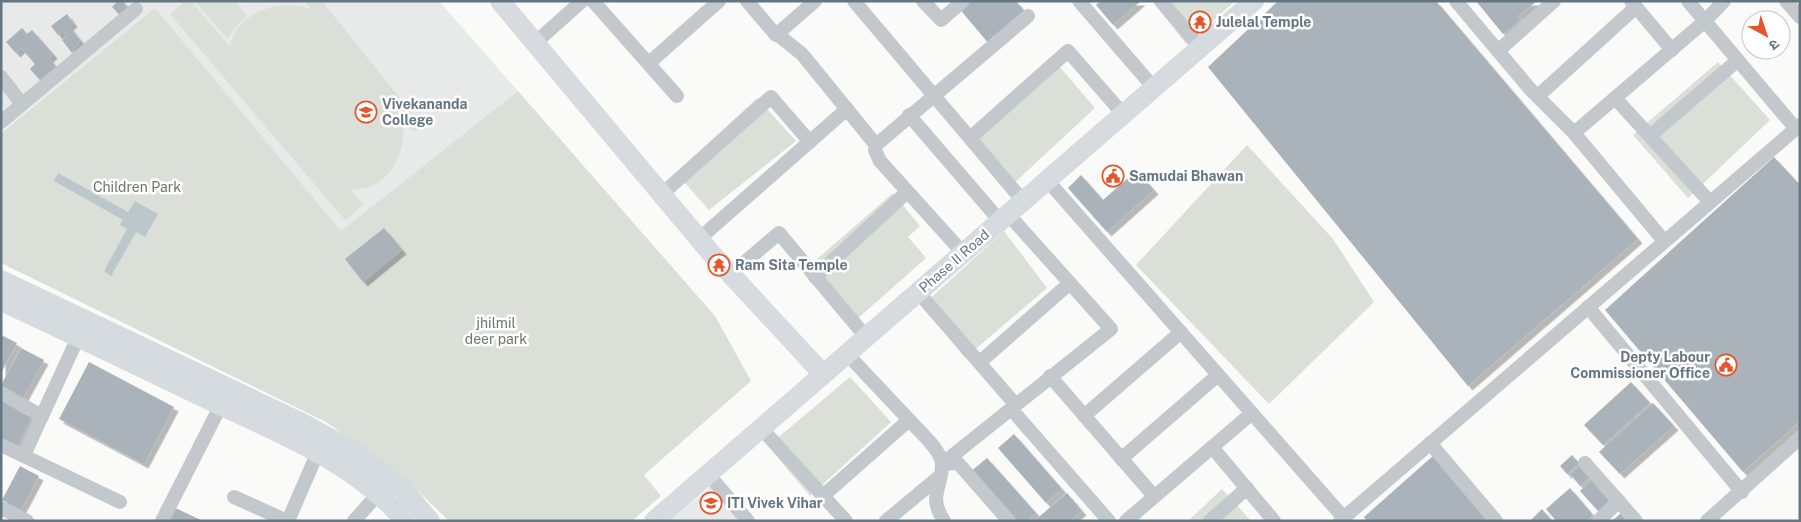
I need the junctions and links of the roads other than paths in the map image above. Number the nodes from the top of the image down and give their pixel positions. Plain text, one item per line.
1 (500, 1) edge
2 (582, 1) edge
3 (593, 1) edge
4 (719, 1) edge
5 (747, 1) edge
6 (816, 1) edge
7 (854, 1) edge
8 (923, 1) edge
9 (963, 1) edge
10 (1080, 1) edge
11 (1161, 1) edge
12 (1254, 1) edge
13 (1456, 1) edge
14 (1554, 1) edge
15 (1688, 1) edge
16 (1724, 1) edge
17 (1633, 4) edge
18 (136, 9) dead end
19 (1028, 16) dead end
20 (1705, 21) junction
21 (777, 34) junction
22 (535, 43) junction
23 (1201, 48) junction
24 (1672, 50) junction
25 (1498, 51) junction
26 (1738, 60) junction
27 (649, 63) junction
28 (1, 78) edge
29 (1154, 88) junction
30 (933, 95) junction
31 (677, 96) dead end
32 (1538, 96) junction
33 (1615, 98) junction
34 (22, 104) junction
35 (847, 109) junction
36 (1123, 114) junction
37 (909, 116) junction
38 (1, 122) edge
39 (1798, 127) edge
40 (1574, 133) junction
41 (1651, 136) junction
42 (970, 138) junction
43 (810, 142) junction
44 (876, 145) junction
45 (1048, 180) junction
46 (907, 192) junction
47 (661, 195) junction
48 (1710, 202) junction
49 (1010, 212) junction
50 (699, 239) junction
51 (1664, 242) junction
52 (963, 253) junction
53 (731, 274) junction
54 (815, 277) junction
55 (1, 280) edge
56 (1070, 283) junction
57 (918, 292) junction
58 (1, 301) edge
59 (1588, 307) junction
60 (82, 329) junction
61 (1180, 332) junction
62 (866, 337) junction
63 (847, 354) junction
64 (980, 362) junction
65 (823, 374) junction
66 (1218, 375) junction
67 (1050, 376) junction
68 (1, 394) edge
69 (225, 397) junction
70 (1015, 404) junction
71 (1252, 414) junction
72 (42, 416) junction
73 (1084, 416) junction
74 (909, 420) junction
75 (761, 428) junction
76 (1800, 438) edge
77 (1430, 443) junction
78 (1, 444) edge
79 (1212, 447) junction
80 (317, 454) junction
81 (24, 455) junction
82 (1121, 459) junction
83 (1585, 463) dead end
84 (940, 470) junction
85 (708, 474) junction
86 (1247, 488) junction
87 (1742, 492) junction
88 (378, 494) junction
89 (824, 495) junction
90 (1153, 495) junction
91 (234, 497) dead end
92 (1619, 501) junction
93 (120, 502) dead end
94 (1, 508) edge
95 (1342, 519) edge
96 (27, 521) edge
97 (162, 521) edge
98 (287, 521) edge
99 (354, 521) edge
100 (405, 521) edge
101 (430, 521) edge
102 (654, 521) edge
103 (748, 521) edge
104 (846, 521) edge
105 (886, 521) edge
106 (944, 521) edge
107 (1009, 521) edge
108 (1109, 521) edge
109 (1126, 521) edge
110 (1210, 521) edge
111 (1274, 521) edge
112 (1496, 521) edge
113 (1598, 521) edge
114 (1636, 521) edge
115 (1707, 521) edge

1 - 22 street
2 - 22 street
3 - 27 street
4 - 27 street
5 - 21 street
6 - 21 street
7 - 30 street
8 - 9 street
10 - 29 street
11 - 23 street
12 - 23 street, Phase II Road
13 - 25 street
14 - 25 street
15 - 20 street
16 - 20 street
17 - 24 street
17 - 32 street
18 - 34 street
19 - 30 street
20 - 24 street
20 - 26 street
21 - 35 street
22 - 47 street
23 - 29 street, Phase II Road
24 - 33 street
25 - 32 street
26 - 39 street
26 - 41 street
27 - 31 street
28 - 34 street
29 - 36 street, Phase II Road
30 - 37 street
30 - 42 street
32 - 40 street
33 - 40 street
33 - 41 street
34 - 38 street
35 - 43 street
35 - 44 street
36 - 42 street
36 - 45 street, Phase II Road
37 - 44 street
37 - 49 street
39 - 48 street
40 - 51 street
41 - 48 street
42 - 49 street
43 - 47 street
43 - 50 street
44 - 46 street
45 - 49 street, Phase II Road
45 - 61 street
46 - 52 street
46 - 54 street
47 - 50 street
48 - 51 street
49 - 52 street, Phase II Road
49 - 56 street
50 - 53 street
51 - 59 street
52 - 57 street, Phase II Road
53 - 54 street
53 - 65 street
54 - 62 street
55 - 60 street
56 - 64 street
56 - 67 street
57 - 62 street, Phase II Road
57 - 64 street
58 - 60 street
59 - 77 street
59 - 87 street
60 - 69 street
60 - 72 street
61 - 66 street
61 - 73 street
62 - 63 street, Phase II Road
63 - 65 street, Phase II Road
63 - 74 street
64 - 70 street
65 - 75 street, Phase II Road
66 - 71 street
66 - 82 street
67 - 70 street
67 - 73 street
68 - 72 street
69 - 80 street
69 - 97 street
69 - 101 street
70 - 84 street
70 - 108 street
71 - 79 street
71 - 95 street
72 - 81 street
73 - 82 street
74 - 84 street
74 - 89 street
75 - 85 street, Phase II Road
75 - 89 street
76 - 87 street
77 - 95 street
77 - 112 street
78 - 81 street
79 - 86 street
79 - 90 street
80 - 88 street
80 - 98 street
81 - 93 street
82 - 90 street
83 - 92 street
84 - 105 street
84 - 106 street
84 - 107 street
85 - 102 street, Phase II Road
85 - 103 street
86 - 110 street
86 - 111 street
87 - 115 street
88 - 99 street
88 - 100 street
89 - 104 street
90 - 109 street
91 - 98 street
92 - 113 street
92 - 114 street
94 - 96 street

